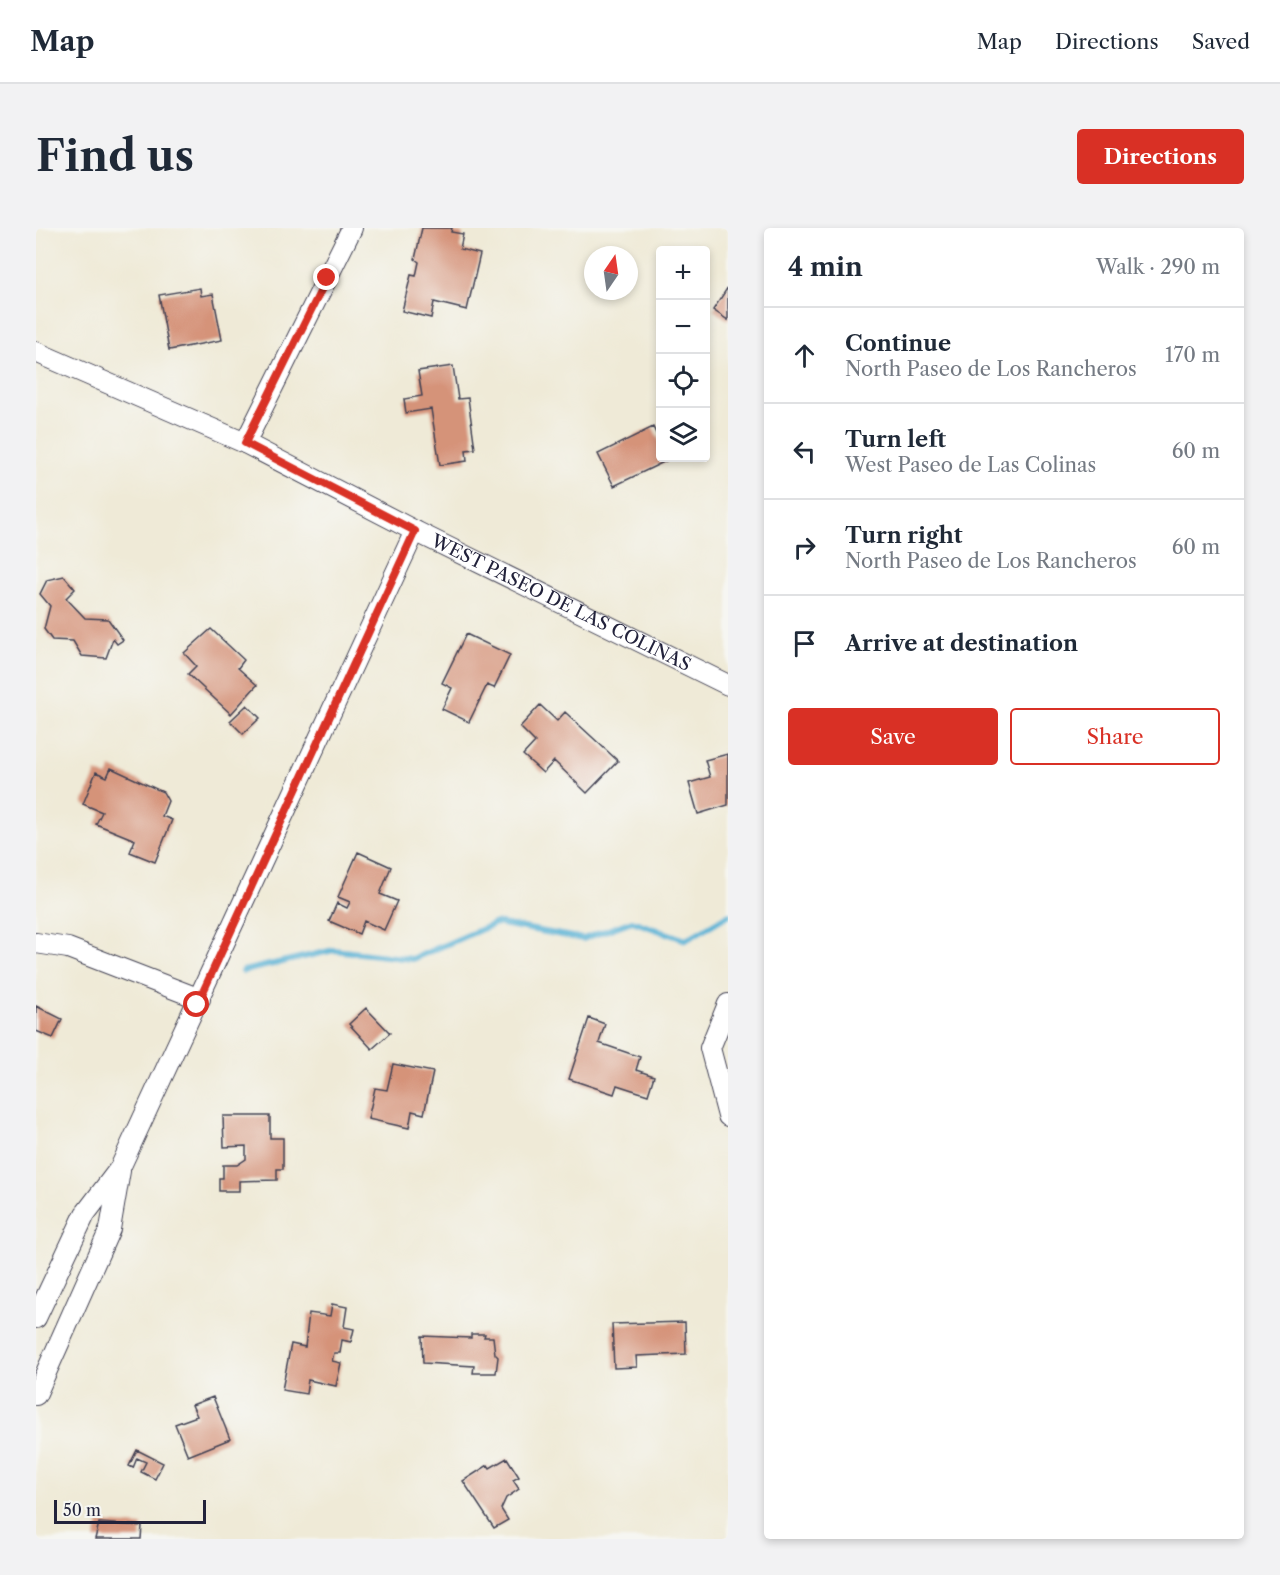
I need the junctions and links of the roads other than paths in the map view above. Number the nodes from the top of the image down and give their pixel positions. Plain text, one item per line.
1 (352, 228) edge
2 (36, 352) edge
3 (245, 443) junction
4 (415, 531) junction
5 (728, 685) edge
6 (36, 943) edge
7 (200, 999) junction
8 (728, 1004) edge
9 (728, 1116) edge
10 (120, 1168) junction
11 (36, 1318) edge
12 (36, 1395) edge

1 - 3 street
2 - 3 street, WEST PASEO DE LAS COLINAS
3 - 4 street, WEST PASEO DE LAS COLINAS
4 - 5 street, WEST PASEO DE LAS COLINAS
4 - 7 street
6 - 7 street
7 - 10 street
8 - 9 street
10 - 11 street
10 - 12 street

